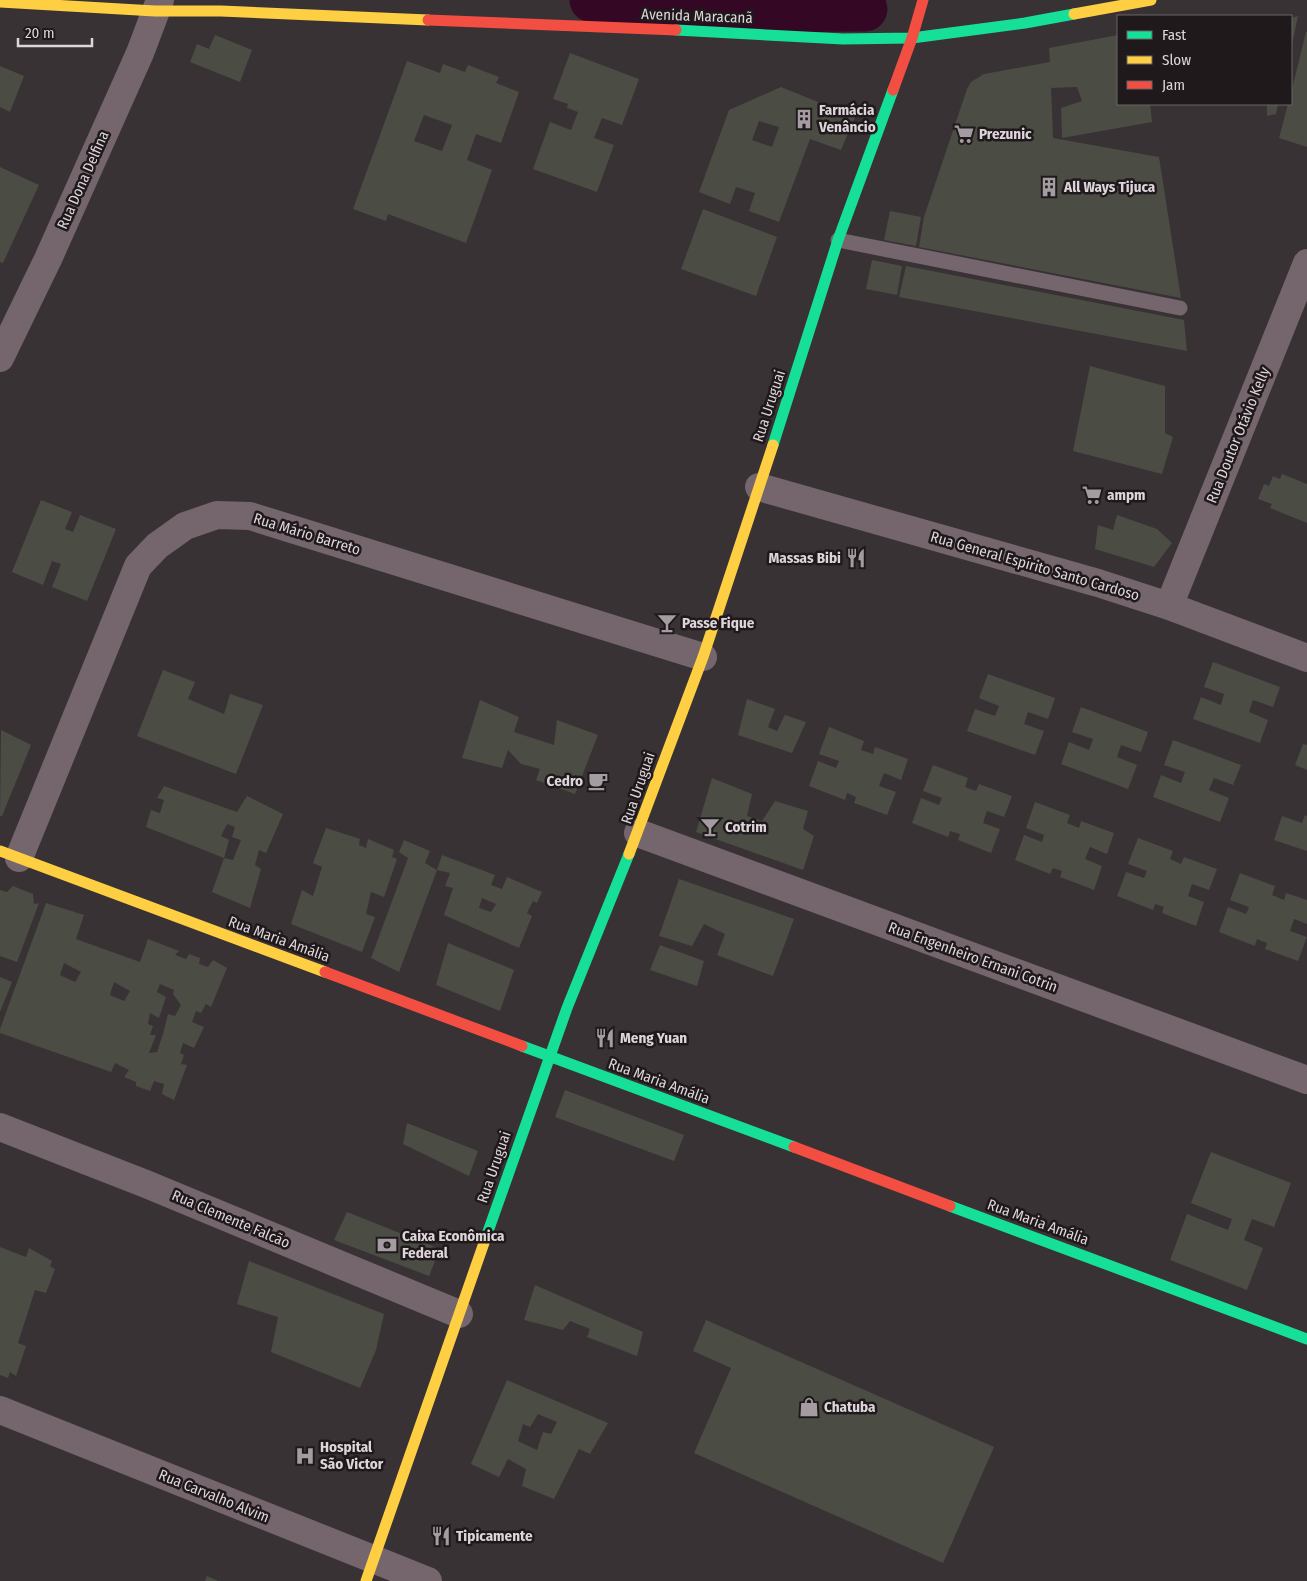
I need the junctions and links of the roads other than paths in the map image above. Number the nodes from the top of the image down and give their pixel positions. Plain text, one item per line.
1 (923, 0) edge
2 (1151, 0) edge
3 (0, 2) edge
4 (158, 5) edge
5 (912, 38) junction
6 (838, 240) junction
7 (1307, 263) edge
8 (1180, 308) dead end
9 (0, 358) edge
10 (759, 487) junction
11 (1169, 606) junction
12 (703, 657) junction
13 (1307, 658) edge
14 (638, 833) junction
15 (10, 855) edge
16 (550, 1056) junction
17 (1307, 1080) edge
18 (0, 1127) edge
19 (459, 1314) junction
20 (1307, 1338) edge
21 (0, 1410) edge
22 (370, 1570) edge
23 (428, 1581) edge

1 - 5 main road, Rua Uruguai
2 - 5 main road, Avenida Maracanã
3 - 4 main road, Avenida Maracanã
4 - 5 main road, Avenida Maracanã
4 - 9 street, Rua Dona Delfina
5 - 6 main road, Rua Uruguai
6 - 8 lane
6 - 10 main road, Rua Uruguai
7 - 11 street, Rua Doutor Otávio Kelly
10 - 11 street, Rua General Espírito Santo Cardoso
10 - 12 main road, Rua Uruguai
11 - 13 street, Rua General Espírito Santo Cardoso
12 - 14 main road, Rua Uruguai
12 - 15 street, Rua Mário Barreto
14 - 16 main road, Rua Uruguai
14 - 17 street, Rua Engenheiro Ernani Cotrin
15 - 16 main road, Rua Maria Amália
16 - 19 main road, Rua Uruguai
16 - 20 main road, Rua Maria Amália
18 - 19 street, Rua Clemente Falcão
19 - 22 main road, Rua Uruguai
21 - 22 street, Rua Carvalho Alvim
22 - 23 street, Rua Carvalho Alvim

